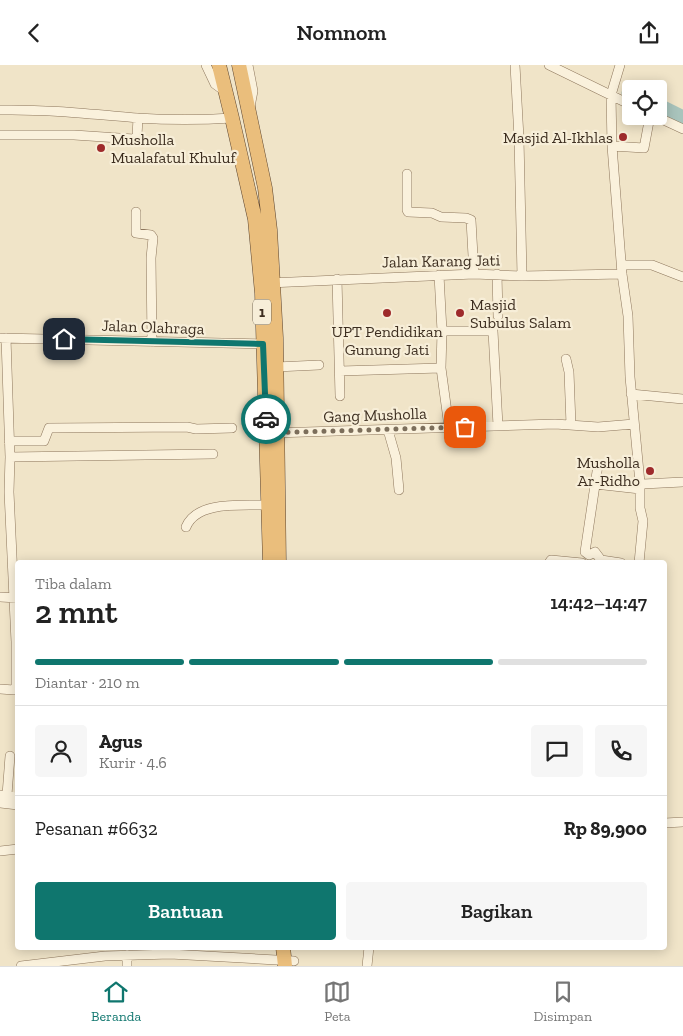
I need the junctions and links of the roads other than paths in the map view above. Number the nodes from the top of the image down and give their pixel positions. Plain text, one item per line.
1 (206, 65) edge
2 (219, 65) edge
3 (239, 65) edge
4 (248, 65) edge
5 (515, 65) edge
6 (549, 65) edge
7 (620, 65) edge
8 (226, 92) junction
9 (612, 92) junction
10 (622, 99) edge
11 (0, 110) edge
12 (249, 111) junction
13 (138, 118) junction
14 (232, 118) junction
15 (667, 122) edge
16 (648, 125) edge
17 (683, 129) edge
18 (0, 135) edge
19 (612, 146) junction
20 (407, 174) dead end
21 (136, 212) dead end
22 (622, 269) junction
23 (474, 274) junction
24 (439, 275) junction
25 (497, 275) junction
26 (522, 276) junction
27 (683, 277) edge
28 (337, 279) junction
29 (267, 283) junction
30 (498, 316) dead end
31 (442, 331) junction
32 (3, 338) edge
33 (152, 342) junction
34 (269, 344) junction
35 (566, 359) dead end
36 (319, 365) dead end
37 (276, 367) junction
38 (441, 368) junction
39 (340, 371) junction
40 (631, 394) junction
41 (340, 396) dead end
42 (683, 399) edge
43 (634, 424) junction
44 (572, 425) junction
45 (498, 426) junction
46 (449, 427) junction
47 (232, 428) dead end
48 (388, 430) junction
49 (272, 433) junction
50 (9, 441) junction
51 (213, 454) dead end
52 (10, 457) junction
53 (598, 465) dead end
54 (683, 482) edge
55 (595, 484) junction
56 (640, 486) junction
57 (399, 490) dead end
58 (268, 505) junction
59 (186, 527) dead end
60 (0, 544) edge
61 (11, 544) junction
62 (270, 560) edge
63 (279, 560) edge
64 (601, 560) edge
65 (639, 560) edge
66 (15, 586) edge
67 (0, 597) edge
68 (15, 597) edge
69 (0, 689) edge
70 (15, 690) edge
71 (10, 756) dead end
72 (4, 795) edge
73 (0, 803) edge
74 (15, 805) edge
75 (683, 822) edge
76 (667, 823) edge
77 (15, 849) edge
78 (0, 851) edge
79 (369, 950) edge
80 (127, 955) junction
81 (289, 958) edge
82 (21, 966) edge
83 (127, 966) edge
84 (367, 966) edge

1 - 8 street
2 - 8 highway, 1
3 - 12 highway, 1
4 - 12 street
5 - 26 street
6 - 9 street
7 - 9 street
8 - 14 highway, 1
9 - 10 street
9 - 19 street
11 - 13 street
12 - 29 highway, 1
13 - 14 street
13 - 18 street
14 - 29 highway, 1
15 - 17 street
16 - 19 street
19 - 22 street
20 - 23 street
21 - 33 street
22 - 26 street, Jalan Karang Jati
22 - 27 street, Jalan Karang Jati
22 - 40 street
23 - 24 street, Jalan Karang Jati
23 - 25 street, Jalan Karang Jati
24 - 28 street, Jalan Karang Jati
24 - 31 street
25 - 26 street, Jalan Karang Jati
25 - 30 street
28 - 29 street, Jalan Karang Jati
28 - 39 street
29 - 34 highway, 1
31 - 38 street
31 - 45 street
32 - 33 street, Jalan Olahraga
32 - 50 street
33 - 34 street, Jalan Olahraga
34 - 37 highway, 1
34 - 49 highway, 1
35 - 44 street
36 - 37 street
37 - 49 highway, 1
38 - 39 street
38 - 46 street
39 - 41 street
40 - 42 street
40 - 43 street
43 - 44 street, Gang Musholla
43 - 56 street
44 - 45 street, Gang Musholla
45 - 46 street, Gang Musholla
46 - 48 street, Gang Musholla
47 - 50 street
48 - 49 street, Gang Musholla
48 - 57 street
49 - 58 highway, 1
49 - 63 highway, 1
50 - 52 street
51 - 52 street
52 - 61 street
53 - 55 street
54 - 56 street
55 - 56 street
55 - 64 street
56 - 65 street
58 - 59 street
58 - 62 highway, 1
60 - 61 street
61 - 66 street
67 - 68 street
69 - 70 street
71 - 72 street
73 - 74 street
75 - 76 street
77 - 78 street
79 - 84 street
80 - 81 street
80 - 82 street
80 - 83 street

